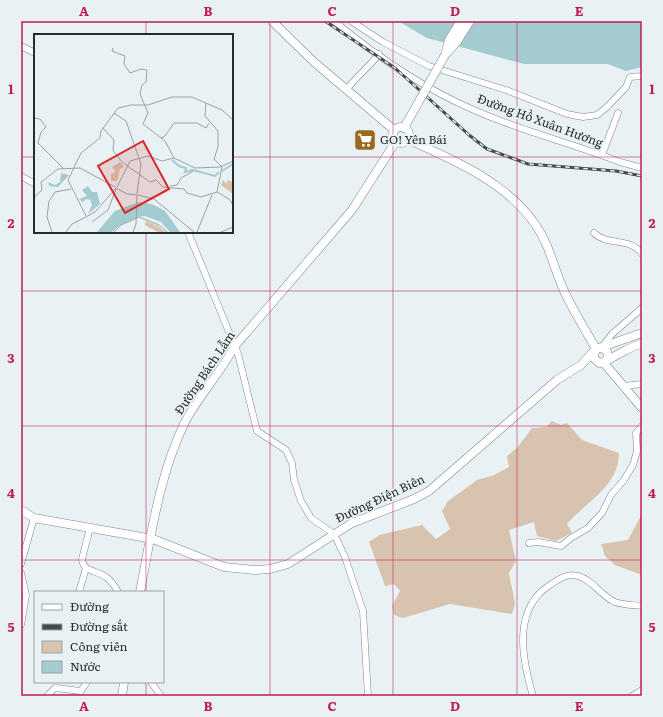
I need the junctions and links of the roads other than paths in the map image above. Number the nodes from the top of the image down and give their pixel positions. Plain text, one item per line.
1 (272, 21) edge
2 (334, 21) edge
3 (351, 21) edge
4 (461, 21) edge
5 (470, 21) edge
6 (21, 46) edge
7 (34, 52) edge
8 (379, 54) junction
9 (445, 55) junction
10 (642, 76) edge
11 (347, 89) junction
12 (618, 113) dead end
13 (404, 128) junction
14 (394, 130) junction
15 (407, 139) junction
16 (396, 141) junction
17 (602, 155) junction
18 (642, 168) edge
19 (21, 176) edge
20 (34, 183) edge
21 (188, 233) edge
22 (594, 233) dead end
23 (641, 250) edge
24 (642, 308) edge
25 (642, 333) edge
26 (642, 343) edge
27 (234, 347) junction
28 (597, 349) junction
29 (603, 362) junction
30 (581, 365) junction
31 (642, 384) edge
32 (623, 386) junction
33 (642, 408) edge
34 (642, 426) edge
35 (22, 513) edge
36 (34, 518) junction
37 (90, 528) junction
38 (334, 534) junction
39 (150, 539) junction
40 (529, 543) dead end
41 (21, 564) edge
42 (86, 568) junction
43 (21, 573) edge
44 (79, 591) edge
45 (117, 591) edge
46 (140, 591) edge
47 (642, 606) edge
48 (21, 625) edge
49 (124, 683) edge
50 (152, 683) edge
51 (86, 685) edge
52 (642, 690) edge
53 (47, 696) edge
54 (82, 696) edge
55 (122, 696) edge
56 (162, 696) edge
57 (368, 696) edge
58 (533, 696) edge
59 (632, 696) edge

1 - 11 main road
2 - 8 street, Đường Hồ Xuân Hương
3 - 10 street
4 - 9 main road
5 - 9 main road
6 - 7 street
8 - 11 street
8 - 17 street, Đường Hồ Xuân Hương
9 - 13 main road, bridge
11 - 14 main road
12 - 17 street
13 - 14 main road
13 - 15 main road
14 - 16 main road
15 - 16 main road
15 - 28 main road
16 - 27 main road, Đường Bách Lẫm
17 - 18 street, Đường Hồ Xuân Hương
19 - 20 street
21 - 27 street
22 - 23 street
24 - 28 street
25 - 28 main road
26 - 29 main road
27 - 38 street
27 - 39 main road, Đường Bách Lẫm
28 - 29 main road
28 - 29 main road
28 - 30 main road, Đường Điện Biên
29 - 30 main road, Đường Điện Biên
29 - 32 main road
30 - 38 main road, Đường Điện Biên
31 - 32 street
32 - 33 main road
34 - 40 street
35 - 36 main road, Đường Điện Biên
36 - 37 main road, Đường Điện Biên
36 - 41 street
37 - 39 main road, Đường Điện Biên
37 - 42 street
38 - 39 main road, Đường Điện Biên
38 - 57 street
39 - 46 main road, Đường Bách Lẫm
42 - 44 street
42 - 45 street
43 - 48 street
47 - 58 street
49 - 55 main road
50 - 56 street
51 - 53 street
51 - 54 street
52 - 59 street

